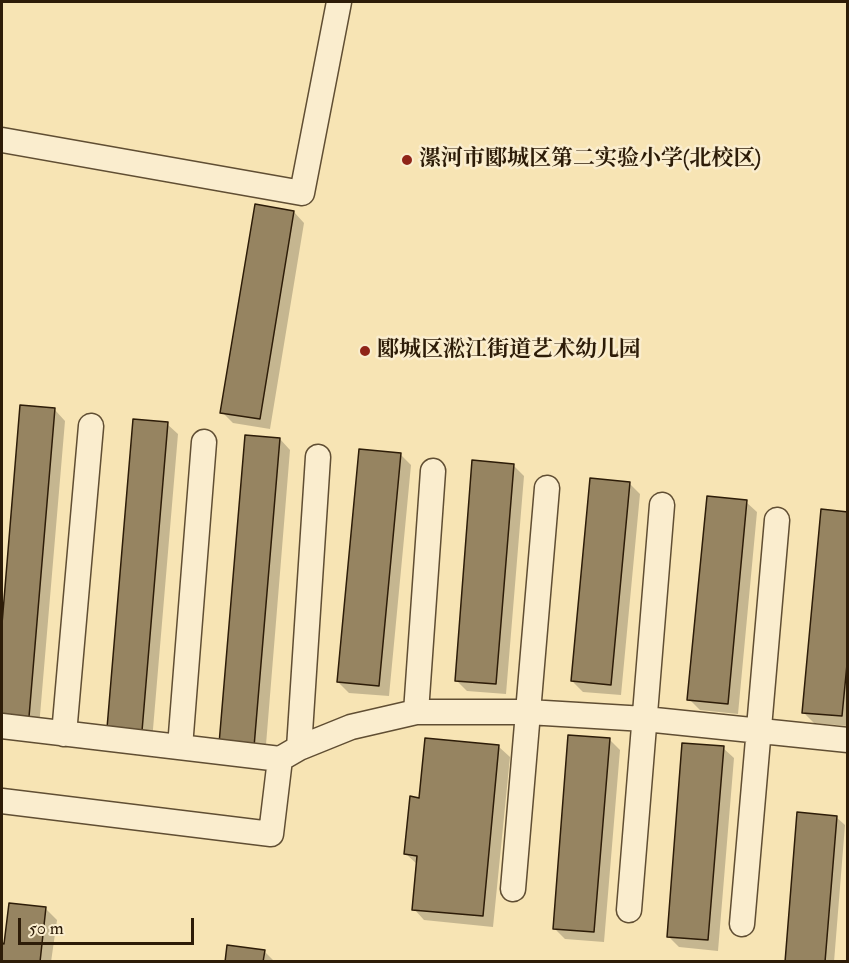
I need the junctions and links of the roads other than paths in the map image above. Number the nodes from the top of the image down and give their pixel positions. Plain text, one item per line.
1 (339, 2) edge
2 (2, 140) edge
3 (91, 426) dead end
4 (204, 442) dead end
5 (318, 457) dead end
6 (433, 471) dead end
7 (547, 488) dead end
8 (662, 505) dead end
9 (777, 520) dead end
10 (416, 712) junction
11 (528, 712) junction
12 (645, 719) junction
13 (2, 726) edge
14 (759, 730) junction
15 (64, 734) junction
16 (848, 740) edge
17 (180, 747) junction
18 (289, 753) junction
19 (2, 801) edge
20 (513, 889) dead end
21 (629, 910) dead end
22 (742, 924) dead end

1 - 2 street
3 - 15 street
4 - 17 street
5 - 18 street
6 - 10 street
7 - 11 street
8 - 12 street
9 - 14 street
10 - 11 street
10 - 18 street
11 - 12 street
11 - 20 street
12 - 14 street
12 - 21 street
13 - 15 street
14 - 16 street
14 - 22 street
15 - 17 street
17 - 18 street
18 - 19 street

